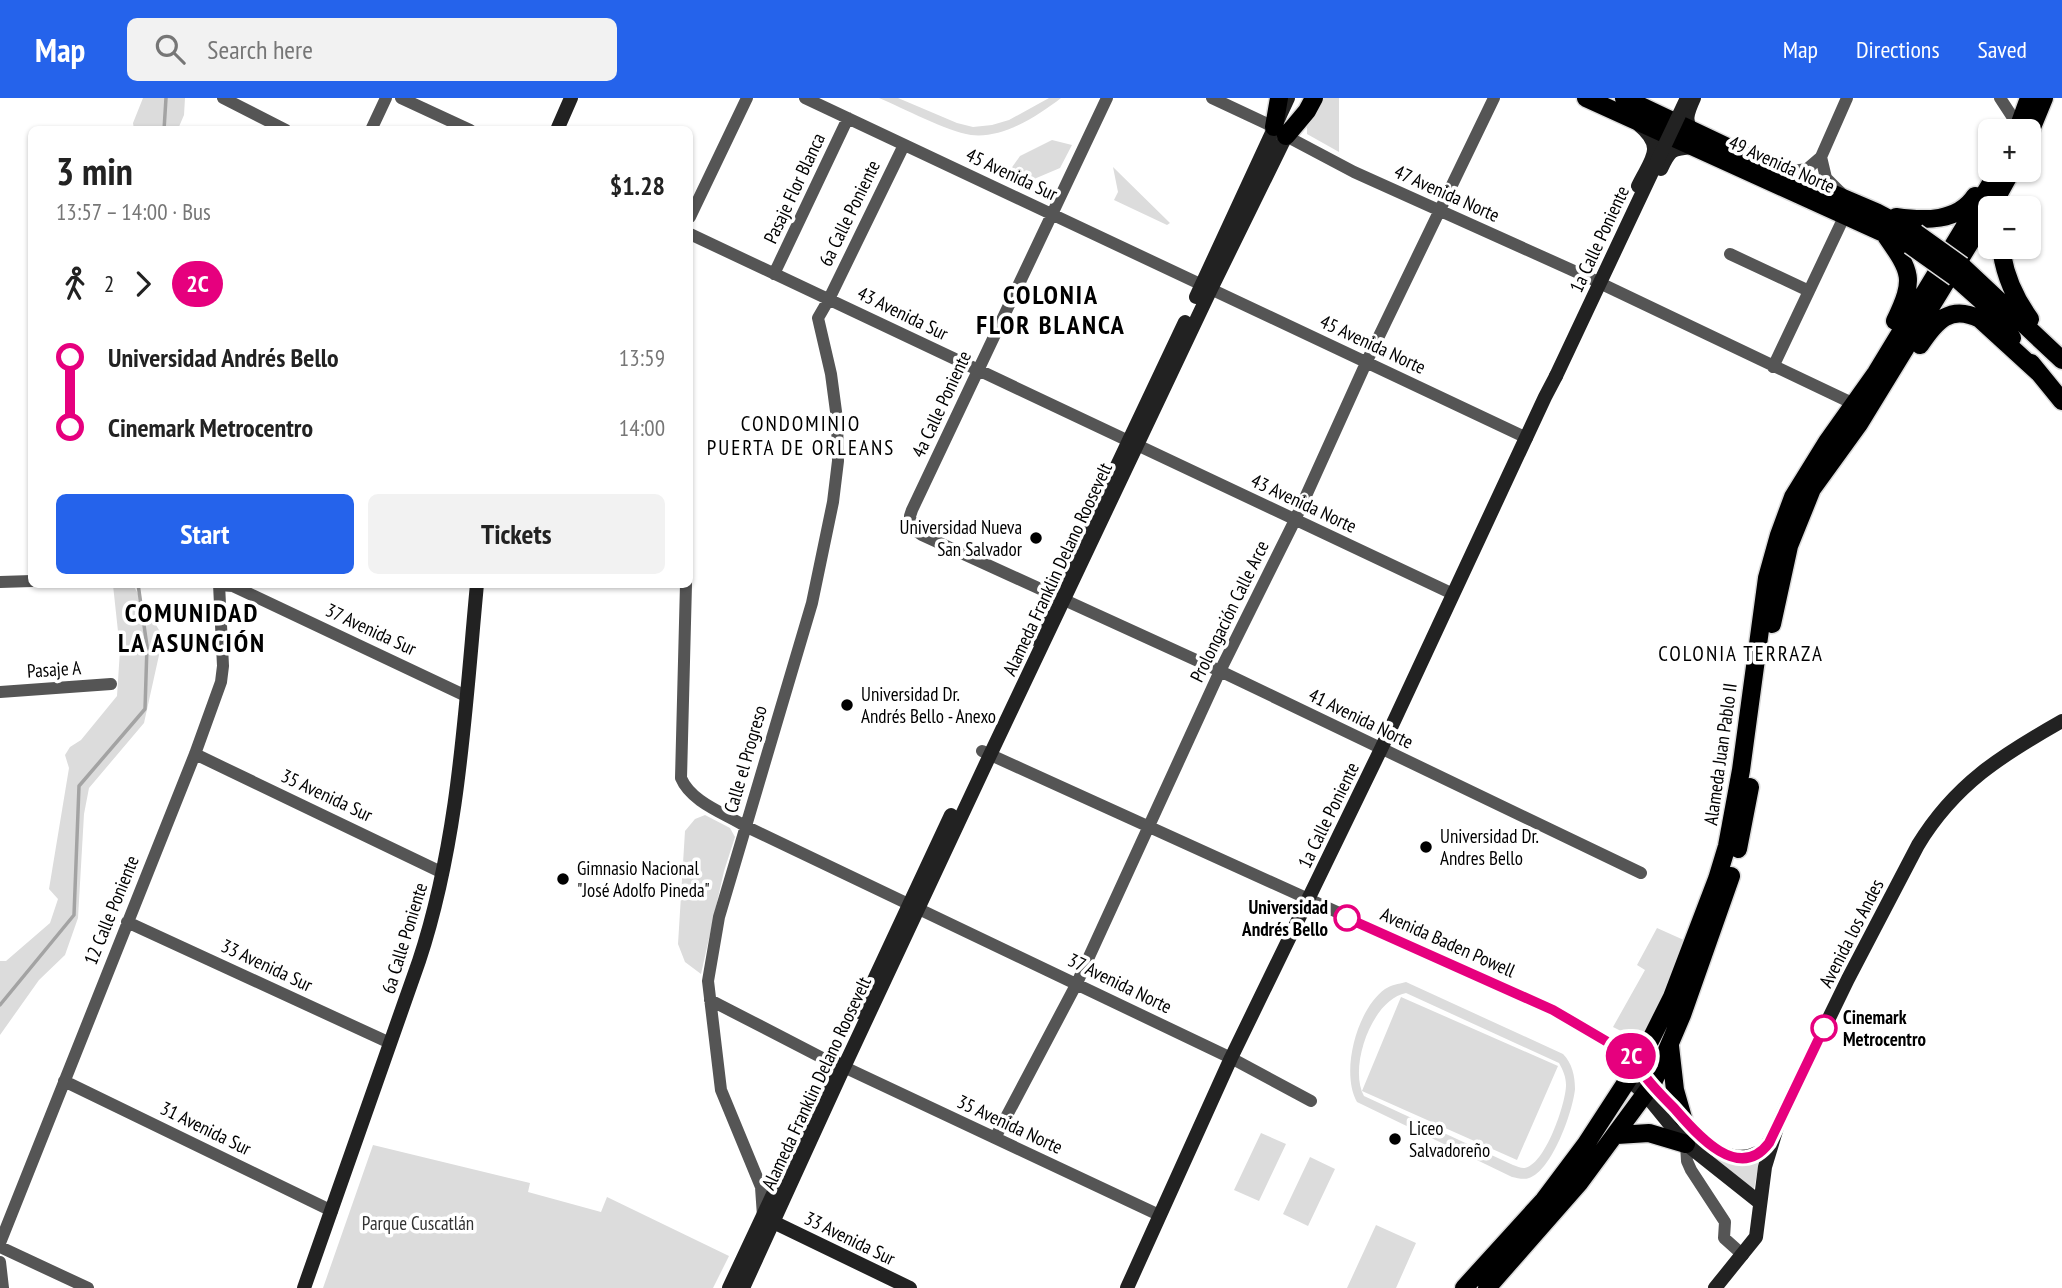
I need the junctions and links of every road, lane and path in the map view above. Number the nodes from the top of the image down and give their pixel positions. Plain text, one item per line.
1 (223, 98) edge
2 (386, 98) edge
3 (401, 98) edge
4 (571, 98) edge
5 (747, 98) edge
6 (805, 98) edge
7 (1107, 98) edge
8 (1279, 98) edge
9 (1288, 98) edge
10 (1304, 98) edge
11 (1314, 98) edge
12 (1494, 98) edge
13 (1586, 98) edge
14 (1687, 98) edge
15 (1695, 98) edge
16 (1847, 98) edge
17 (2000, 98) edge
18 (2029, 98) edge
19 (2055, 98) edge
20 (1217, 99) edge
21 (2042, 106) edge
22 (1680, 107) edge
23 (1632, 108) edge
24 (848, 118) junction
25 (2012, 119) edge
26 (2023, 119) edge
27 (278, 126) edge
28 (373, 126) edge
29 (461, 126) edge
30 (558, 126) edge
31 (1280, 132) junction
32 (1695, 140) junction
33 (904, 145) junction
34 (1662, 151) junction
35 (1821, 157) junction
36 (1783, 173) junction
37 (1984, 182) edge
38 (1992, 182) edge
39 (1850, 209) junction
40 (693, 211) edge
41 (1438, 211) junction
42 (1876, 212) junction
43 (1052, 214) junction
44 (1978, 229) edge
45 (1882, 231) junction
46 (693, 235) edge
47 (1913, 239) junction
48 (1730, 254) dead end
49 (2004, 259) edge
50 (774, 274) junction
51 (1600, 283) junction
52 (1206, 287) junction
53 (1809, 291) junction
54 (830, 299) junction
55 (2002, 312) junction
56 (2056, 353) edge
57 (1366, 363) junction
58 (1773, 367) junction
59 (978, 370) junction
60 (2038, 372) junction
61 (1545, 397) junction
62 (1859, 397) junction
63 (2062, 401) edge
64 (1859, 425) junction
65 (1527, 438) junction
66 (1133, 443) junction
67 (1295, 520) junction
68 (922, 535) joint
69 (28, 581) edge
70 (0, 582) edge
71 (219, 588) edge
72 (237, 588) edge
73 (477, 588) edge
74 (686, 588) edge
75 (1453, 594) junction
76 (1060, 597) junction
77 (1220, 671) junction
78 (111, 684) dead end
79 (0, 692) edge
80 (466, 696) junction
81 (2062, 721) edge
82 (1381, 749) junction
83 (986, 753) junction
84 (195, 754) junction
85 (745, 827) junction
86 (1148, 827) junction
87 (443, 873) junction
88 (1640, 873) dead end
89 (1307, 900) junction
90 (913, 908) junction
91 (127, 922) junction
92 (1077, 983) junction
93 (710, 1000) junction
94 (390, 1043) junction
95 (1667, 1051) junction
96 (1231, 1058) junction
97 (839, 1065) junction
98 (1641, 1077) junction
99 (64, 1081) junction
100 (1311, 1101) dead end
101 (1683, 1118) junction
102 (1779, 1121) junction
103 (1616, 1135) junction
104 (995, 1138) junction
105 (1686, 1144) junction
106 (1759, 1202) junction
107 (332, 1211) junction
108 (1159, 1215) junction
109 (768, 1219) junction
110 (0, 1245) edge
111 (1743, 1255) junction
112 (0, 1262) edge
113 (3, 1288) edge
114 (88, 1288) edge
115 (304, 1288) edge
116 (729, 1288) edge
117 (743, 1288) edge
118 (910, 1288) edge
119 (1127, 1288) edge
120 (1464, 1288) edge
121 (1487, 1288) edge
122 (1715, 1288) edge

1 - 27 street
2 - 28 street
3 - 29 street
4 - 30 street
5 - 40 street
6 - 24 street, 45 Avenida Sur
7 - 43 street, 4a Calle Poniente
8 - 31 main road
9 - 31 street, Alameda Franklin Delano Roosevelt
10 - 31 street, Alameda Franklin Delano Roosevelt
11 - 31 main road
12 - 41 street, Prolongación Calle Arce
13 - 23 main road, 49 Avenida Norte
14 - 61 street, 1a Calle Poniente, bridge
15 - 22 street
16 - 35 street
17 - 25 street
18 - 26 main road
19 - 21 street
20 - 31 street, 47 Avenida Norte
22 - 23 street
22 - 32 street
23 - 32 main road, 49 Avenida Norte
23 - 34 street
24 - 33 street, 45 Avenida Sur
24 - 50 street, Pasaje Flor Blanca
31 - 41 street, 47 Avenida Norte
31 - 52 street, Alameda Franklin Delano Roosevelt
32 - 34 street
32 - 36 main road, 49 Avenida Norte
32 - 39 main road, 49 Avenida Norte
33 - 43 street, 45 Avenida Sur
33 - 54 street, 6a Calle Poniente
34 - 51 street, 1a Calle Poniente
35 - 36 street
35 - 39 street
36 - 39 main road, 49 Avenida Norte
37 - 42 main road
38 - 62 main road, Alameda Juan Pablo II
39 - 42 main road, 49 Avenida Norte
39 - 45 main road, 49 Avenida Norte
39 - 53 street
41 - 51 street, 47 Avenida Norte
41 - 57 street, Prolongación Calle Arce
42 - 47 main road, 49 Avenida Norte
43 - 52 street, 45 Avenida Sur
43 - 59 street, 4a Calle Poniente
44 - 64 main road, Alameda Juan Pablo II
45 - 47 main road, 49 Avenida Norte
45 - 62 main road
46 - 50 street, 43 Avenida Sur
47 - 55 main road, 49 Avenida Norte, bridge
48 - 53 street
49 - 56 main road
50 - 54 street, 43 Avenida Sur
51 - 58 street, 47 Avenida Norte
51 - 61 street, 1a Calle Poniente
52 - 57 street, 45 Avenida Norte
52 - 66 street, Alameda Franklin Delano Roosevelt
53 - 58 street
54 - 59 street, 43 Avenida Sur
54 - 85 street, Calle el Progreso
55 - 56 main road
55 - 60 main road
57 - 65 street, 45 Avenida Norte
57 - 67 street, Prolongación Calle Arce
58 - 62 street, 47 Avenida Norte
59 - 66 street, 43 Avenida Sur
59 - 68 street, 4a Calle Poniente
60 - 63 main road
60 - 64 main road
61 - 65 street, 1a Calle Poniente
62 - 98 main road, Alameda Juan Pablo II
64 - 95 main road, Alameda Juan Pablo II
65 - 75 street, 1a Calle Poniente
66 - 67 street, 43 Avenida Norte
66 - 76 street, Alameda Franklin Delano Roosevelt
67 - 75 street, 43 Avenida Norte
67 - 77 street, Prolongación Calle Arce
68 - 76 street, 41 Avenida Norte
69 - 70 street
71 - 84 street, 12 Calle Poniente
72 - 80 street, 37 Avenida Sur
73 - 80 street, 6a Calle Poniente
74 - 85 street
75 - 82 street, 1a Calle Poniente
76 - 77 street, 41 Avenida Norte
76 - 83 street, Alameda Franklin Delano Roosevelt
77 - 82 street, 41 Avenida Norte
77 - 86 street, Prolongación Calle Arce
78 - 79 street, Pasaje A
80 - 87 street, 6a Calle Poniente
81 - 102 street, Avenida los Andes
82 - 88 street, 41 Avenida Norte
82 - 89 street, 1a Calle Poniente
83 - 86 street, Avenida Baden Powell
83 - 90 street, Alameda Franklin Delano Roosevelt
84 - 87 street, 35 Avenida Sur
84 - 91 street, 12 Calle Poniente
85 - 90 street
85 - 93 street, Calle el Progreso
86 - 89 street, Avenida Baden Powell
86 - 92 street, Prolongación Calle Arce
87 - 94 street, 6a Calle Poniente
89 - 96 street, 1a Calle Poniente
89 - 98 street, Avenida Baden Powell
90 - 92 street, 37 Avenida Norte
90 - 97 street, Alameda Franklin Delano Roosevelt
91 - 94 street, 33 Avenida Sur
91 - 99 street, 12 Calle Poniente
92 - 96 street, 37 Avenida Norte
92 - 104 street, Prolongación Calle Arce
93 - 97 street
93 - 109 street, Calle el Progreso
94 - 107 street, 6a Calle Poniente
95 - 98 main road, Alameda Juan Pablo II
95 - 101 main road
96 - 100 street, 37 Avenida Norte
96 - 108 street, 1a Calle Poniente
97 - 104 street, 35 Avenida Norte
97 - 109 street, Alameda Franklin Delano Roosevelt
98 - 101 street, Avenida Baden Powell
98 - 103 main road, Alameda Juan Pablo II
98 - 105 street
98 - 120 main road, Alameda Juan Pablo II
99 - 107 street, 31 Avenida Sur
99 - 110 street, 12 Calle Poniente
101 - 102 street, Avenida Baden Powell
102 - 106 street, Avenida los Andes
103 - 105 main road
103 - 121 main road, Alameda Juan Pablo II
104 - 108 street, 35 Avenida Norte
105 - 106 street
105 - 111 street
106 - 111 street, Avenida los Andes
107 - 115 street, 6a Calle Poniente
108 - 119 street, 1a Calle Poniente
109 - 116 street, Alameda Franklin Delano Roosevelt
109 - 117 street, Alameda Franklin Delano Roosevelt
109 - 118 street, 33 Avenida Sur
110 - 114 street
111 - 122 street, Avenida los Andes
112 - 113 street

